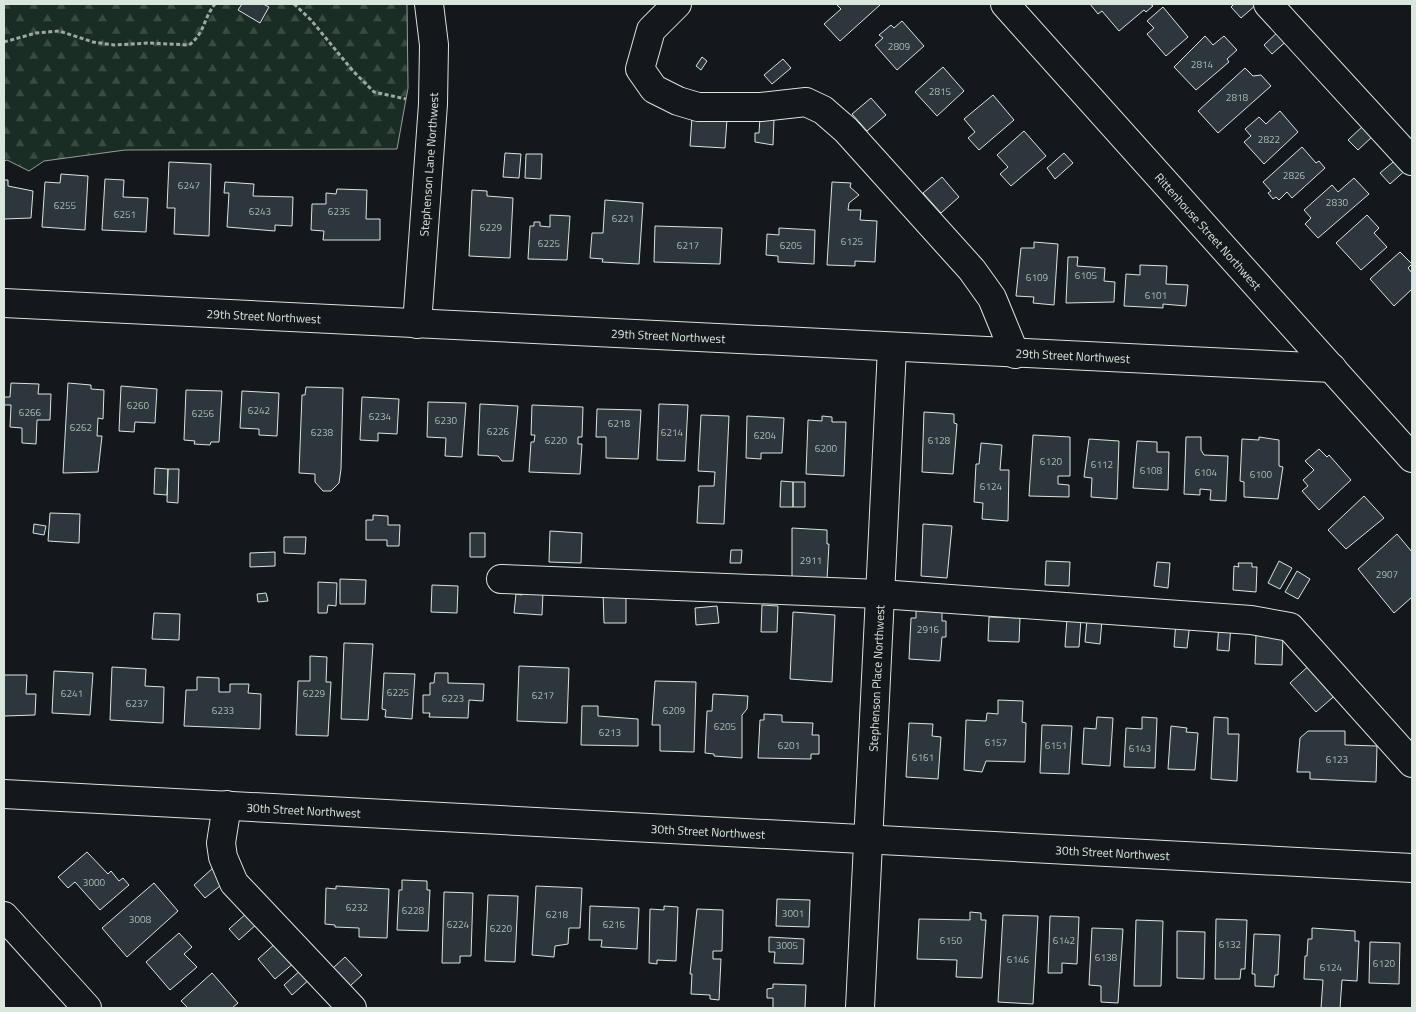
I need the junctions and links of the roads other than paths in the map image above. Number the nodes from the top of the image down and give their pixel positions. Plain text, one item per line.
1 (429, 4) edge
2 (677, 4) edge
3 (1005, 4) edge
4 (1268, 4) edge
5 (1412, 161) edge
6 (4, 303) edge
7 (417, 324) junction
8 (892, 348) junction
9 (1015, 354) junction
10 (1332, 368) junction
11 (1412, 458) edge
12 (501, 579) dead end
13 (880, 594) junction
14 (1412, 763) edge
15 (4, 794) edge
16 (227, 806) junction
17 (868, 839) junction
18 (1412, 868) edge
19 (4, 916) edge
20 (87, 1008) edge
21 (352, 1008) edge
22 (860, 1008) edge

1 - 7 street, Stephenson Lane Northwest
2 - 9 street
3 - 10 street, Rittenhouse Street Northwest
4 - 5 street
6 - 7 street, 29th Street Northwest
7 - 8 street, 29th Street Northwest
8 - 9 street, 29th Street Northwest
8 - 13 street, Stephenson Place Northwest
9 - 10 street, 29th Street Northwest
10 - 11 street, Rittenhouse Street Northwest
12 - 13 street
13 - 14 street
13 - 17 street, Stephenson Place Northwest
15 - 16 street, 30th Street Northwest
16 - 17 street, 30th Street Northwest
16 - 21 street
17 - 18 street, 30th Street Northwest
17 - 22 street, Stephenson Place Northwest
19 - 20 street

